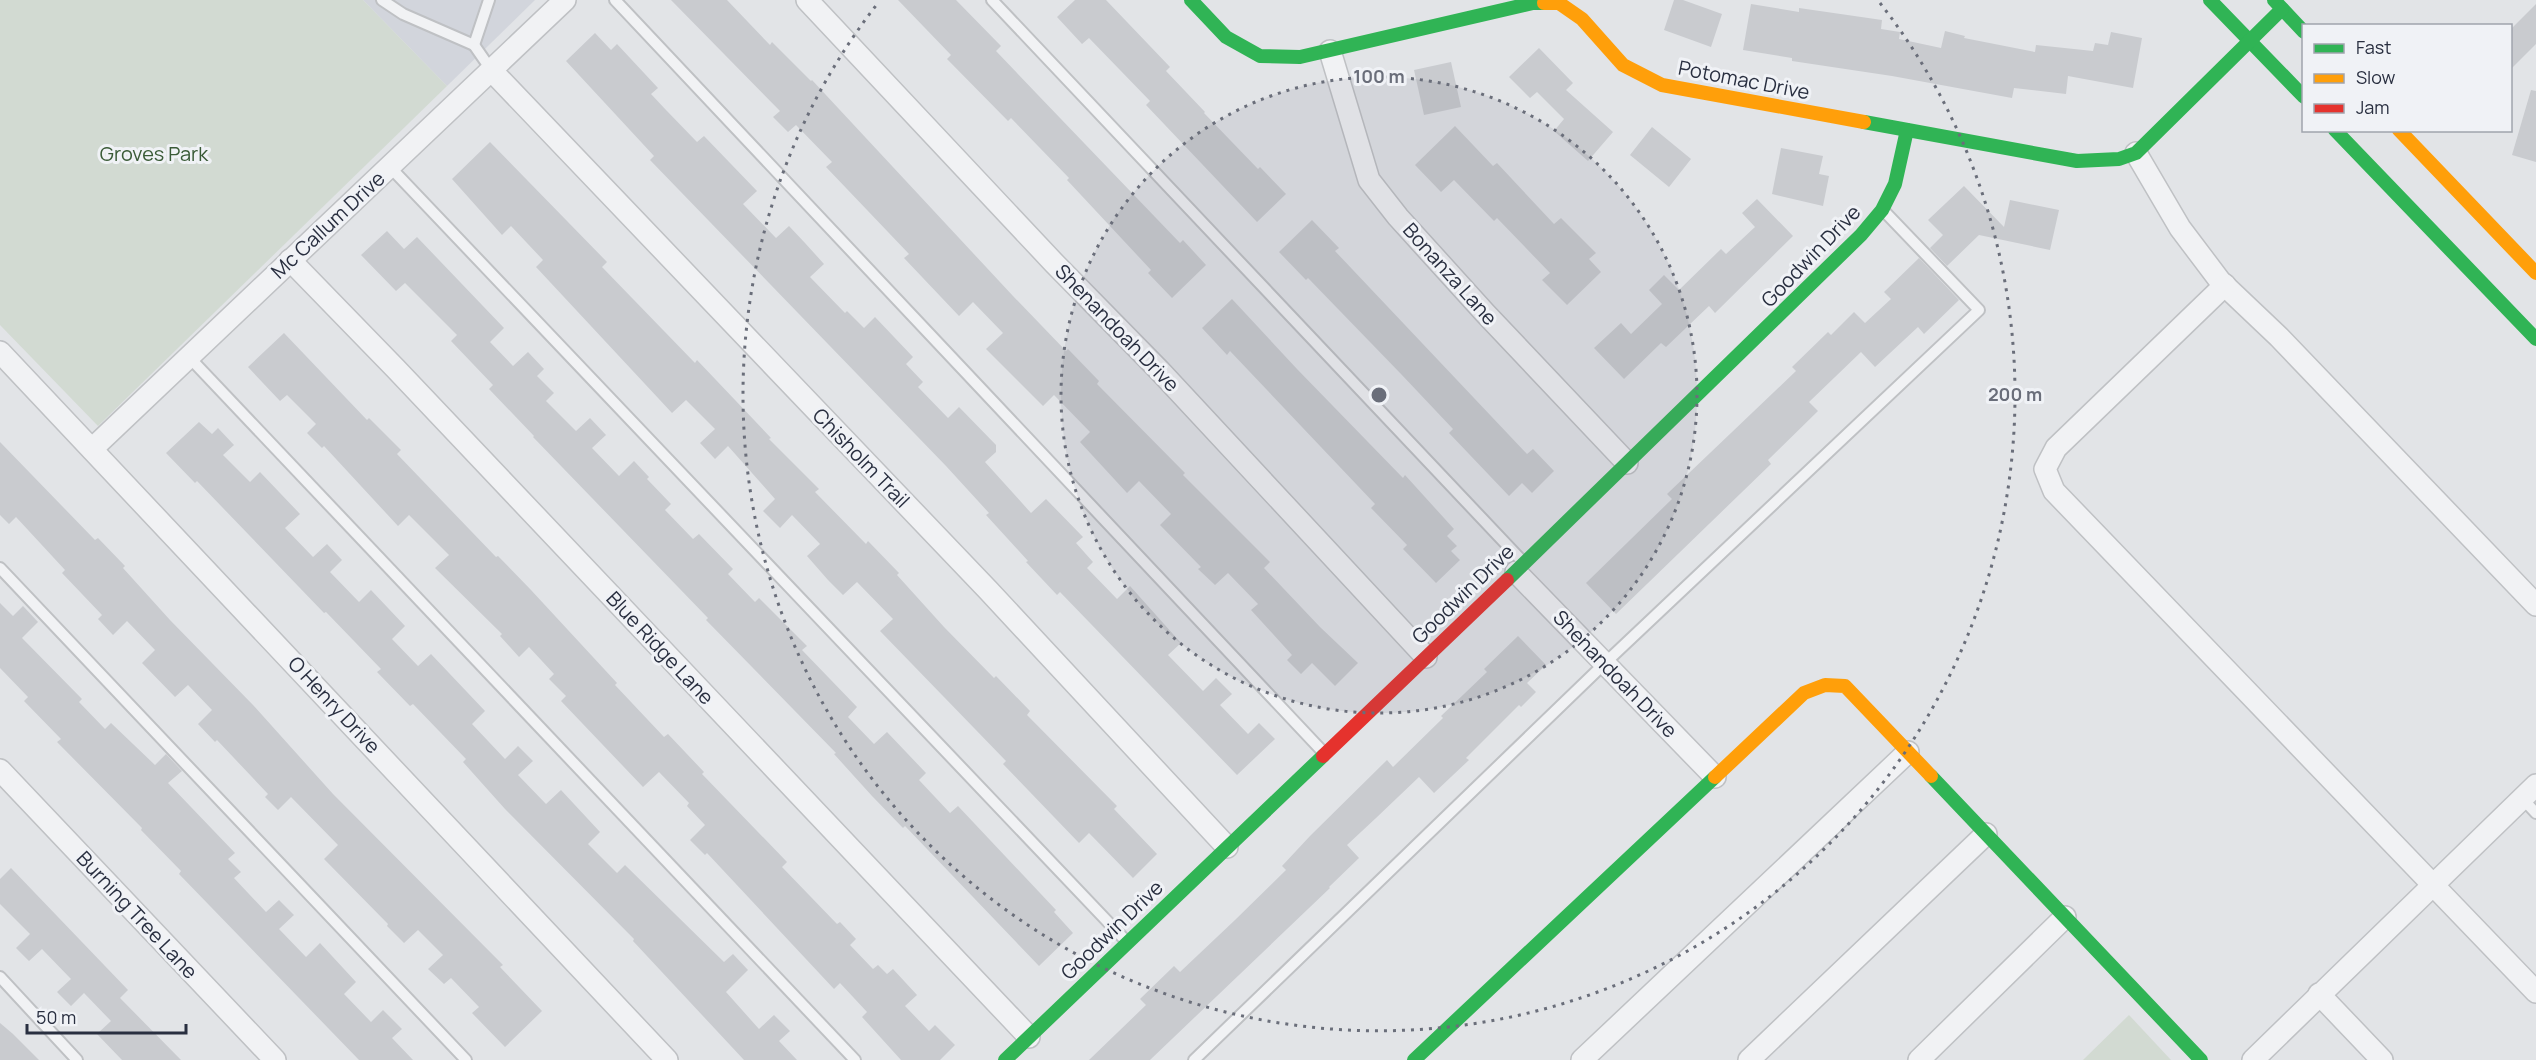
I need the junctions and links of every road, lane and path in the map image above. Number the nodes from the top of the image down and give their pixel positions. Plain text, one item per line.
1 (382, 0) edge
2 (489, 0) edge
3 (565, 0) edge
4 (615, 0) edge
5 (807, 0) edge
6 (992, 0) edge
7 (1191, 0) edge
8 (2210, 0) edge
9 (2278, 4) edge
10 (2302, 30) edge
11 (2249, 41) junction
12 (474, 45) junction
13 (1330, 51) junction
14 (492, 71) junction
15 (2302, 96) edge
16 (1907, 130) junction
17 (2337, 132) edge
18 (2401, 132) edge
19 (2136, 153) junction
20 (390, 167) junction
21 (1882, 210) junction
22 (290, 260) junction
23 (2536, 273) edge
24 (2225, 285) junction
25 (2536, 339) edge
26 (0, 352) edge
27 (189, 357) junction
28 (92, 449) junction
29 (1628, 462) junction
30 (0, 568) edge
31 (1520, 568) junction
32 (2536, 605) edge
33 (1426, 657) junction
34 (1604, 664) junction
35 (1908, 752) junction
36 (1325, 754) junction
37 (0, 770) edge
38 (1715, 777) junction
39 (2531, 799) edge
40 (1986, 834) junction
41 (1227, 846) junction
42 (2433, 885) junction
43 (2065, 917) junction
44 (1127, 943) junction
45 (0, 977) edge
46 (2536, 992) edge
47 (2319, 994) junction
48 (1029, 1037) junction
49 (77, 1060) edge
50 (275, 1060) edge
51 (466, 1060) edge
52 (667, 1060) edge
53 (855, 1060) edge
54 (1005, 1060) edge
55 (1194, 1060) edge
56 (1414, 1060) edge
57 (1582, 1060) edge
58 (1749, 1060) edge
59 (1919, 1060) edge
60 (2201, 1060) edge
61 (2253, 1060) edge
62 (2382, 1060) edge

1 - 12 lane
2 - 12 lane
3 - 14 street, Mc Callum Drive
4 - 36 lane
5 - 33 street, Shenandoah Drive
6 - 31 lane
7 - 13 street, Potomac Drive
8 - 11 street
9 - 10 street
9 - 11 street
11 - 15 street
11 - 19 street
12 - 14 lane
13 - 16 street, Potomac Drive
13 - 29 street, Bonanza Lane
14 - 20 street, Mc Callum Drive
14 - 41 street, Chisholm Trail
16 - 19 street, Potomac Drive
16 - 21 street, Goodwin Drive
17 - 25 street
18 - 23 street
19 - 24 street
20 - 22 street, Mc Callum Drive
20 - 44 lane
21 - 29 street, Goodwin Drive
21 - 34 lane
22 - 27 street, Mc Callum Drive
22 - 48 street, Blue Ridge Lane
24 - 32 street
24 - 42 street
26 - 28 street, O Henry Drive
27 - 28 street, Mc Callum Drive
27 - 53 lane
28 - 52 street, O Henry Drive
29 - 31 street, Goodwin Drive
30 - 51 lane
31 - 33 street, Goodwin Drive
31 - 34 street, Shenandoah Drive
33 - 36 street, Goodwin Drive
34 - 38 street, Shenandoah Drive
34 - 55 lane
35 - 38 street
35 - 40 street
35 - 57 street
36 - 41 street, Goodwin Drive
37 - 50 street, Burning Tree Lane
38 - 56 street
39 - 42 street
40 - 43 street
40 - 58 street
41 - 44 street, Goodwin Drive
42 - 46 street
42 - 47 street
43 - 59 street
43 - 60 street
44 - 48 street, Goodwin Drive
45 - 49 lane
47 - 61 street
47 - 62 street
48 - 54 street, Goodwin Drive

